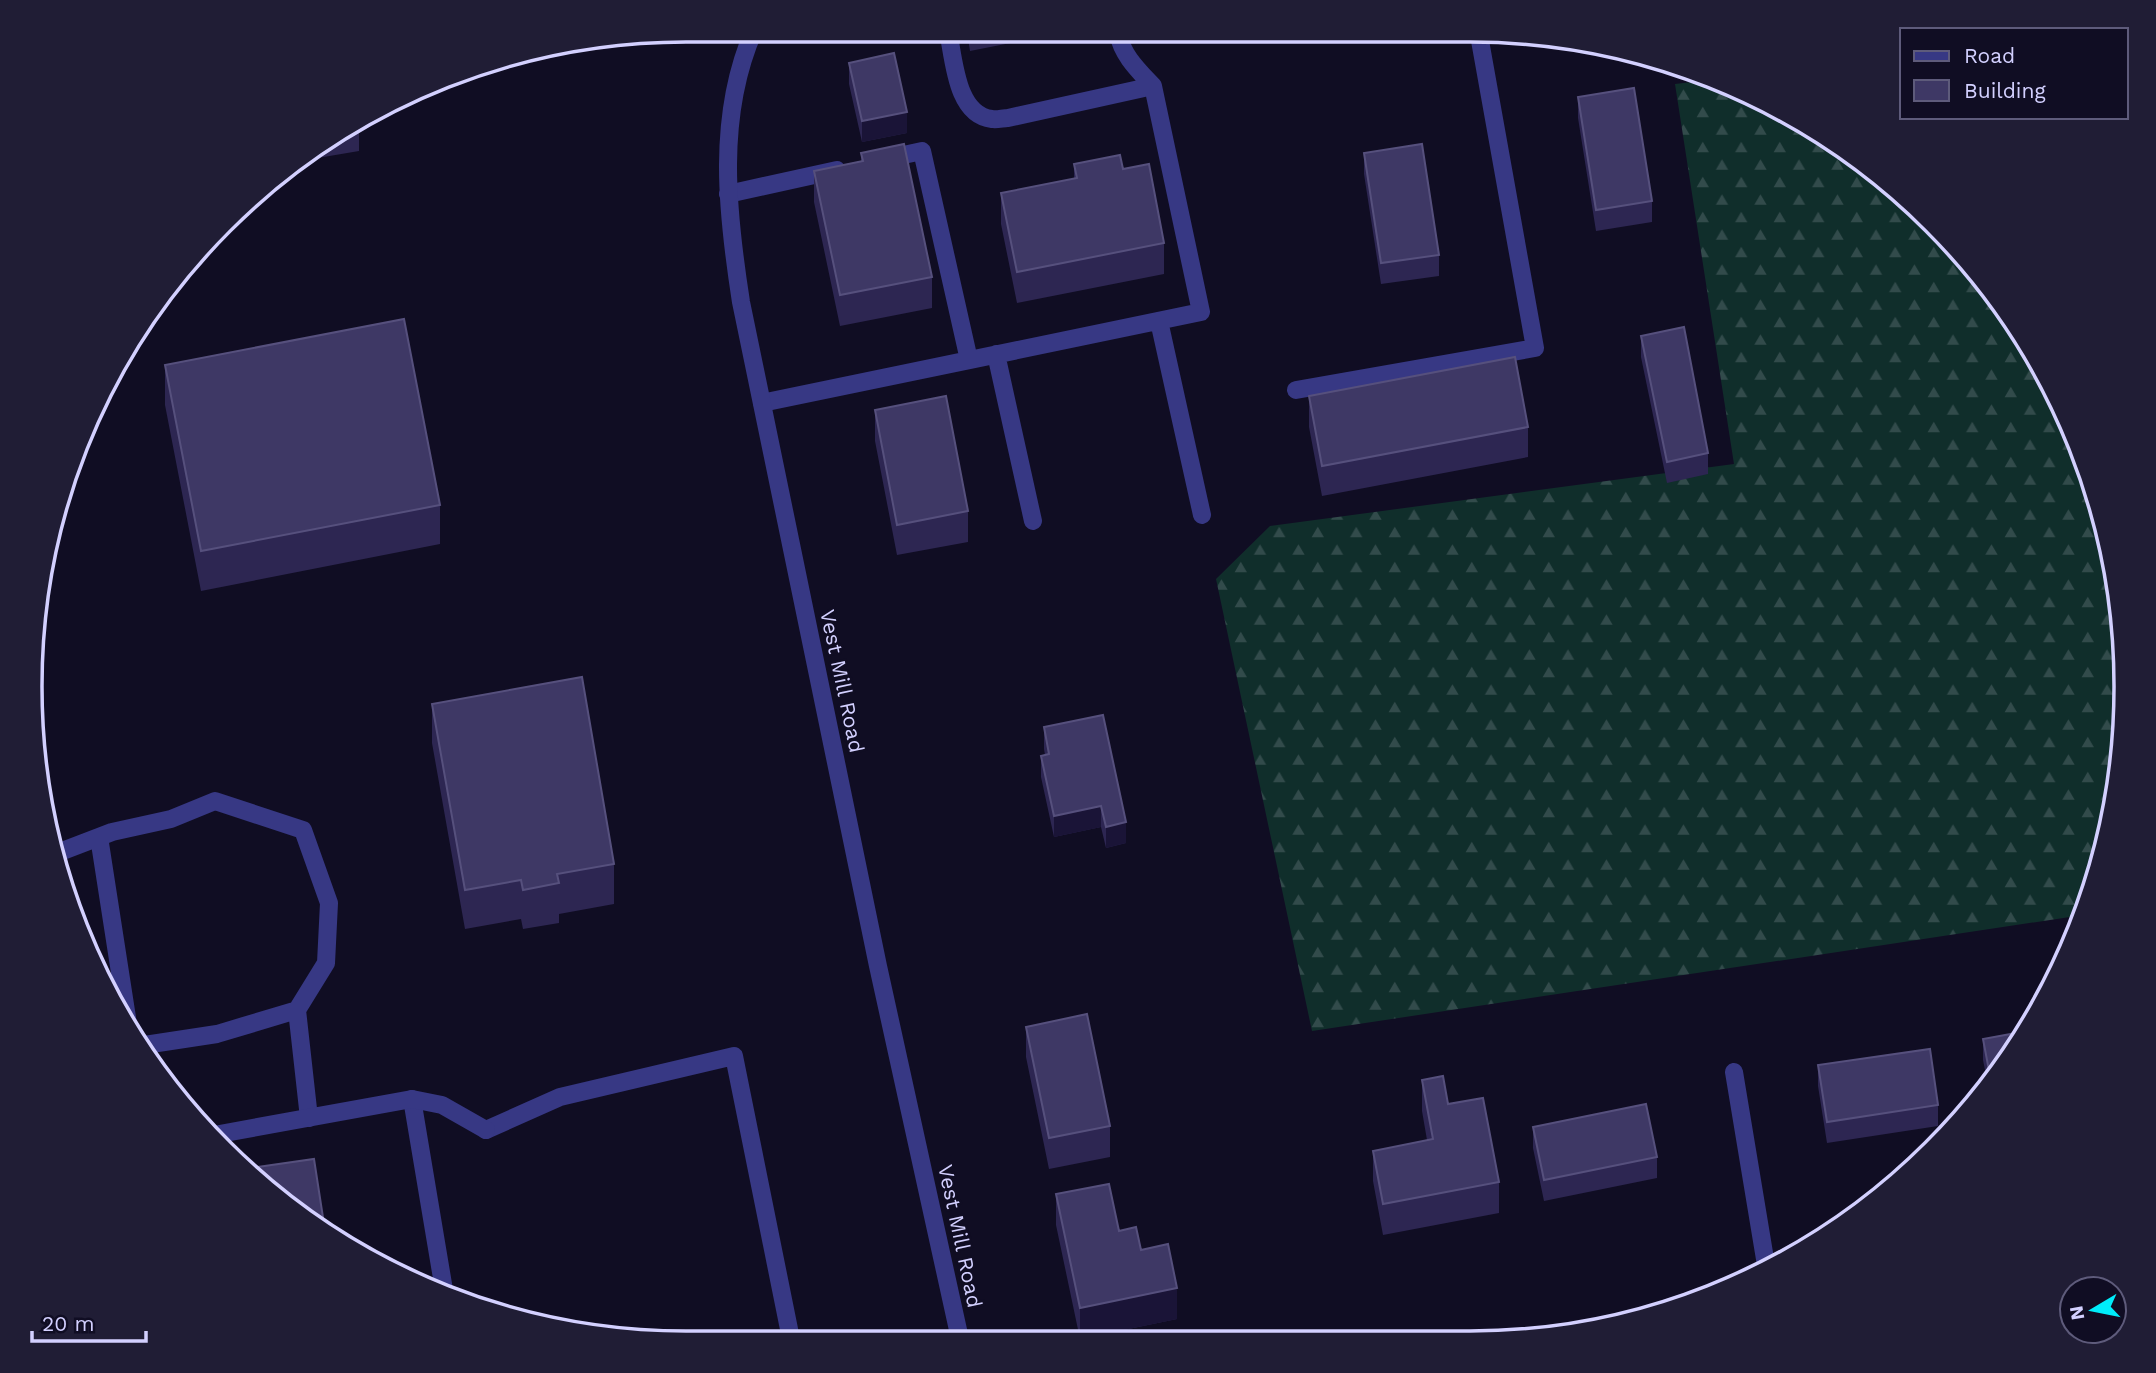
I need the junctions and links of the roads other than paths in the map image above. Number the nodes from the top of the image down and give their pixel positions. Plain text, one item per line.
1 (750, 42) edge
2 (950, 42) edge
3 (1120, 42) edge
4 (1480, 42) edge
5 (1153, 86) junction
6 (728, 194) junction
7 (1159, 321) junction
8 (996, 354) junction
9 (969, 360) junction
10 (1296, 390) dead end
11 (762, 403) junction
12 (1202, 515) dead end
13 (1032, 521) dead end
14 (99, 837) junction
15 (64, 851) edge
16 (125, 1003) edge
17 (296, 1010) junction
18 (150, 1044) edge
19 (1734, 1072) dead end
20 (412, 1099) junction
21 (309, 1118) junction
22 (223, 1133) edge
23 (1765, 1260) edge
24 (443, 1283) edge
25 (789, 1331) edge
26 (958, 1331) edge

1 - 6 street, Vest Mill Road
2 - 5 street
3 - 5 street
4 - 10 street
5 - 7 street
6 - 9 street
6 - 11 street, Vest Mill Road
7 - 8 street
7 - 12 street
8 - 9 street
8 - 13 street
9 - 11 street
11 - 26 street, Vest Mill Road
14 - 15 street
14 - 16 street
14 - 17 street
17 - 18 street
17 - 21 street
19 - 23 street
20 - 21 street
20 - 24 street
20 - 25 street
21 - 22 street

